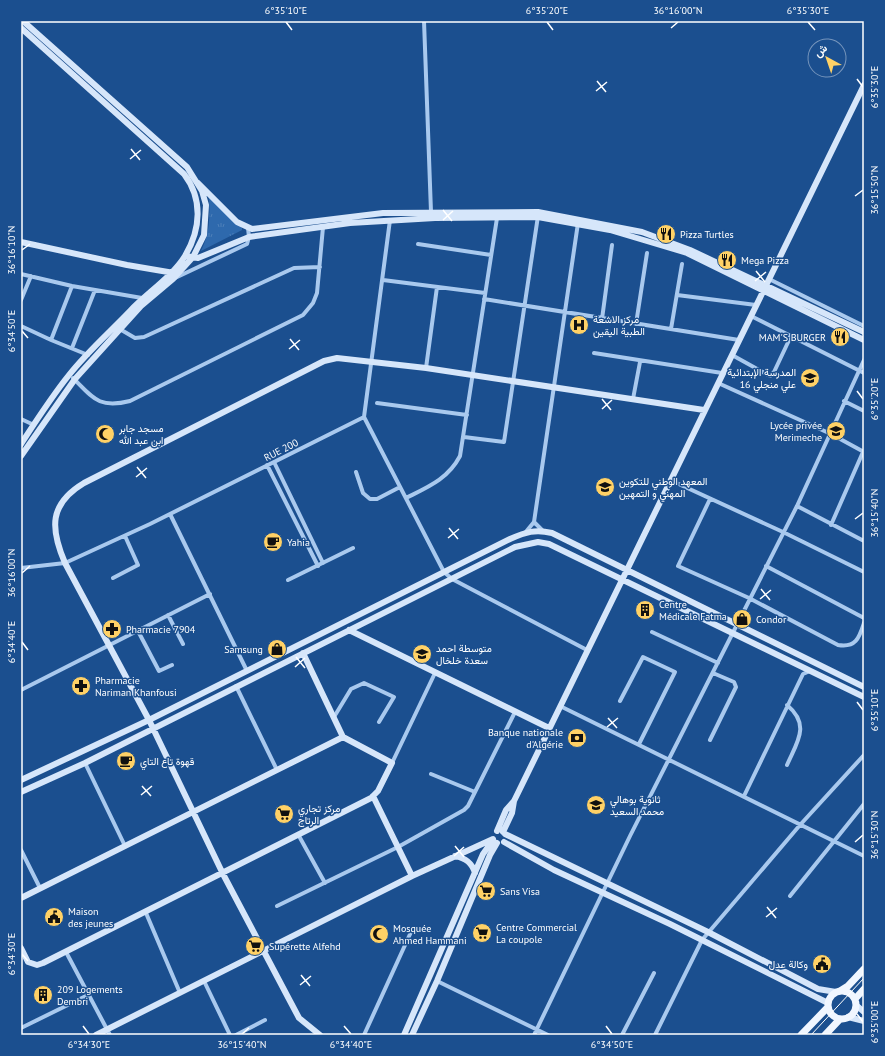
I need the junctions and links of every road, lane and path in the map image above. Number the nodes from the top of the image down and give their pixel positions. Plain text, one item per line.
1 (23, 21) edge
2 (424, 21) edge
3 (21, 28) edge
4 (864, 85) edge
5 (198, 183) junction
6 (431, 212) junction
7 (538, 214) junction
8 (497, 218) junction
9 (390, 219) junction
10 (578, 222) junction
11 (323, 227) junction
12 (248, 228) junction
13 (249, 237) junction
14 (21, 242) edge
15 (418, 244) dead end
16 (612, 246) dead end
17 (648, 253) dead end
18 (491, 254) junction
19 (185, 256) junction
20 (194, 257) junction
21 (682, 264) dead end
22 (320, 267) junction
23 (21, 274) edge
24 (31, 276) junction
25 (172, 276) junction
26 (383, 280) junction
27 (767, 285) junction
28 (72, 286) junction
29 (438, 287) junction
30 (94, 290) junction
31 (485, 293) junction
32 (677, 295) junction
33 (142, 298) junction
34 (484, 299) junction
35 (21, 300) edge
36 (756, 305) junction
37 (524, 306) junction
38 (564, 313) junction
39 (751, 316) junction
40 (602, 319) junction
41 (636, 324) junction
42 (21, 326) edge
43 (864, 326) edge
44 (118, 328) junction
45 (671, 329) junction
46 (864, 332) edge
47 (791, 336) junction
48 (51, 340) junction
49 (739, 340) junction
50 (864, 340) edge
51 (72, 348) junction
52 (594, 353) dead end
53 (88, 355) junction
54 (732, 355) junction
55 (864, 360) edge
56 (372, 361) junction
57 (640, 362) junction
58 (426, 368) junction
59 (859, 370) junction
60 (722, 373) junction
61 (864, 373) edge
62 (72, 376) junction
63 (473, 376) junction
64 (514, 381) junction
65 (718, 383) junction
66 (554, 387) junction
67 (633, 399) junction
68 (844, 402) junction
69 (377, 403) dead end
70 (704, 410) junction
71 (864, 411) edge
72 (467, 415) junction
73 (364, 417) junction
74 (21, 419) edge
75 (34, 425) junction
76 (831, 434) junction
77 (464, 436) junction
78 (21, 444) edge
79 (864, 452) edge
80 (21, 456) edge
81 (274, 462) junction
82 (267, 466) junction
83 (356, 472) dead end
84 (670, 480) junction
85 (400, 487) junction
86 (406, 498) junction
87 (710, 499) junction
88 (797, 506) junction
89 (170, 514) junction
90 (534, 522) junction
91 (831, 525) junction
92 (543, 531) junction
93 (525, 532) junction
94 (783, 532) junction
95 (124, 536) junction
96 (864, 541) edge
97 (353, 548) dead end
98 (65, 563) junction
99 (323, 563) junction
100 (318, 566) junction
101 (766, 566) junction
102 (21, 568) edge
103 (626, 569) junction
104 (444, 572) junction
105 (864, 572) edge
106 (113, 578) dead end
107 (452, 579) junction
108 (622, 579) junction
109 (288, 580) dead end
110 (210, 594) junction
111 (749, 598) junction
112 (168, 616) junction
113 (864, 618) edge
114 (864, 623) edge
115 (737, 624) junction
116 (349, 630) junction
117 (138, 631) junction
118 (652, 632) dead end
119 (732, 633) junction
120 (183, 644) dead end
121 (109, 646) junction
122 (587, 650) junction
123 (304, 653) junction
124 (718, 663) junction
125 (172, 665) dead end
126 (800, 666) junction
127 (810, 670) junction
128 (247, 671) junction
129 (435, 673) junction
130 (713, 673) junction
131 (803, 674) junction
132 (236, 686) junction
133 (864, 687) edge
134 (21, 690) edge
135 (864, 697) edge
136 (620, 701) dead end
137 (788, 704) junction
138 (560, 706) junction
139 (515, 712) junction
140 (334, 717) junction
141 (149, 720) junction
142 (379, 722) dead end
143 (152, 728) junction
144 (549, 728) junction
145 (343, 737) junction
146 (710, 740) dead end
147 (639, 744) junction
148 (864, 754) edge
149 (669, 759) junction
150 (85, 763) junction
151 (392, 763) junction
152 (788, 765) dead end
153 (277, 770) junction
154 (431, 774) dead end
155 (21, 780) edge
156 (21, 792) edge
157 (475, 792) junction
158 (373, 796) junction
159 (744, 796) junction
160 (864, 804) edge
161 (192, 812) junction
162 (800, 825) junction
163 (502, 832) junction
164 (299, 836) junction
165 (496, 841) junction
166 (833, 842) junction
167 (125, 846) junction
168 (398, 847) junction
169 (21, 850) edge
170 (455, 856) junction
171 (864, 856) edge
172 (475, 873) junction
173 (223, 874) junction
174 (412, 876) junction
175 (325, 883) junction
176 (608, 884) junction
177 (40, 888) junction
178 (603, 893) junction
179 (790, 896) dead end
180 (21, 898) edge
181 (277, 906) dead end
182 (146, 913) junction
183 (411, 932) dead end
184 (708, 932) junction
185 (702, 940) junction
186 (21, 948) edge
187 (262, 951) junction
188 (66, 952) junction
189 (864, 969) edge
190 (654, 973) dead end
191 (204, 981) junction
192 (437, 981) junction
193 (864, 989) edge
194 (838, 991) junction
195 (180, 993) junction
196 (88, 995) junction
197 (855, 1002) junction
198 (828, 1005) junction
199 (864, 1012) edge
200 (844, 1018) junction
201 (265, 1020) dead end
202 (864, 1021) edge
203 (21, 1028) edge
204 (537, 1030) junction
205 (108, 1032) edge
206 (96, 1035) edge
207 (230, 1035) edge
208 (236, 1035) edge
209 (320, 1035) edge
210 (364, 1035) edge
211 (404, 1035) edge
212 (412, 1035) edge
213 (534, 1035) edge
214 (548, 1035) edge
215 (622, 1035) edge
216 (655, 1035) edge
217 (801, 1035) edge
218 (825, 1035) edge

1 - 5 main road
2 - 6 street
3 - 19 main road
4 - 27 main road
5 - 12 main road
5 - 20 main road
6 - 7 main road
6 - 12 main road
7 - 8 main road
7 - 10 main road
7 - 37 street
8 - 9 main road
8 - 18 street
9 - 11 main road
9 - 26 street
10 - 27 main road
10 - 38 street
11 - 13 main road
11 - 22 street
12 - 13 street
13 - 20 main road
13 - 25 street
14 - 25 main road
15 - 18 street
16 - 40 street
17 - 41 street
18 - 31 street
19 - 20 main road
19 - 25 main road
20 - 25 main road
21 - 32 street
22 - 44 street
22 - 62 street
23 - 24 street
24 - 28 street
24 - 35 street
25 - 33 main road
25 - 44 main road
26 - 29 street
26 - 56 street
27 - 36 main road
27 - 43 street
27 - 46 main road
27 - 50 main road
28 - 30 street
28 - 48 street
29 - 31 street
29 - 58 street
30 - 33 street
30 - 51 street
31 - 34 street
32 - 36 street
32 - 45 street
33 - 44 main road
34 - 37 street
34 - 63 street
36 - 39 main road
37 - 38 street
37 - 64 street
38 - 40 street
38 - 66 street
39 - 47 street
39 - 49 main road
40 - 41 street
41 - 45 street
42 - 48 street
44 - 53 main road
44 - 62 main road
45 - 49 street
47 - 54 street
47 - 59 street
48 - 51 street
49 - 54 main road
51 - 53 street
52 - 57 street
53 - 62 main road
54 - 60 main road
55 - 59 street
56 - 58 main road
56 - 73 street
56 - 98 main road
57 - 60 street
57 - 67 street
58 - 63 main road
59 - 61 street
59 - 68 street
60 - 65 main road
62 - 75 main road
62 - 80 main road
63 - 64 main road
63 - 72 street
64 - 66 main road
64 - 77 street
65 - 70 main road
65 - 76 street
66 - 67 main road
66 - 90 street
67 - 70 main road
68 - 71 street
68 - 76 street
69 - 72 street
70 - 84 main road
72 - 77 street
73 - 81 street, RUE 200
73 - 85 street
74 - 75 street
75 - 78 main road
76 - 79 street
76 - 88 street
77 - 86 street
79 - 91 street
81 - 82 street, RUE 200
81 - 99 street
82 - 89 street, RUE 200
82 - 100 street
83 - 85 street
84 - 87 street
84 - 103 main road
85 - 86 street
86 - 104 street
87 - 94 street
87 - 111 street
88 - 91 street
88 - 94 street
89 - 95 street, RUE 200
89 - 110 street
90 - 92 street
90 - 93 street
91 - 96 street
92 - 93 main road
92 - 103 main road
93 - 104 main road
94 - 101 street
94 - 105 street
95 - 98 street, RUE 200
95 - 106 street
97 - 99 street
98 - 102 street, RUE 200
98 - 121 main road
99 - 100 street
100 - 109 street
101 - 111 street
101 - 113 street
103 - 108 main road
103 - 115 main road
104 - 107 street
104 - 128 main road
107 - 108 main road
107 - 116 main road
107 - 122 street
108 - 119 main road
108 - 122 main road
110 - 112 street
110 - 128 street
111 - 114 street
111 - 115 street
112 - 117 street
112 - 120 street
115 - 119 street
115 - 133 main road
116 - 123 main road
116 - 129 main road
117 - 121 street
117 - 125 street
118 - 124 street
119 - 124 street
119 - 126 main road
121 - 134 street
121 - 141 main road
122 - 138 main road
123 - 132 main road
123 - 140 main road
124 - 130 street
126 - 127 main road
126 - 131 street
127 - 131 street
127 - 135 main road
128 - 141 main road
129 - 139 main road
129 - 151 street
130 - 146 street
130 - 149 street
131 - 137 street
132 - 143 main road
132 - 153 street
136 - 147 street
137 - 152 street
137 - 159 street
138 - 144 main road
138 - 147 street
139 - 144 main road
139 - 157 street
140 - 142 street
140 - 145 main road
141 - 143 main road
141 - 155 main road
143 - 150 main road
143 - 161 main road
144 - 163 main road
145 - 151 main road
145 - 153 main road
147 - 149 street
148 - 162 street
149 - 159 street
149 - 176 street
150 - 156 main road
150 - 167 street
151 - 158 main road
153 - 161 main road
154 - 157 street
157 - 168 street
158 - 164 main road
158 - 168 main road
159 - 162 street
160 - 166 street
161 - 167 main road
161 - 173 main road
162 - 166 street
162 - 184 street
163 - 165 main road
163 - 165 main road
163 - 176 main road
164 - 173 main road
164 - 175 street
165 - 170 main road
165 - 172 main road
165 - 178 main road
165 - 192 main road
166 - 171 street
166 - 179 street
167 - 177 main road
168 - 174 main road
168 - 175 street
169 - 177 street
170 - 172 main road
170 - 174 main road
172 - 211 main road
173 - 182 main road
173 - 187 main road
174 - 187 main road
175 - 181 street
176 - 178 street
176 - 184 main road
177 - 180 main road
178 - 185 main road
178 - 204 street
182 - 188 main road
182 - 195 street
183 - 210 street
184 - 185 street
184 - 194 main road
185 - 198 main road
185 - 216 street
186 - 188 main road
187 - 191 main road
187 - 209 main road
188 - 196 street
189 - 194 main road
190 - 215 street
191 - 195 main road
191 - 207 street
192 - 204 street
192 - 212 main road
193 - 197 main road
194 - 197 main road
194 - 198 main road
195 - 205 main road
196 - 203 street
196 - 205 street
197 - 199 main road
197 - 200 main road
198 - 200 main road
198 - 217 main road
200 - 202 main road
200 - 218 main road
201 - 208 street
204 - 213 street
204 - 214 street
205 - 206 main road

